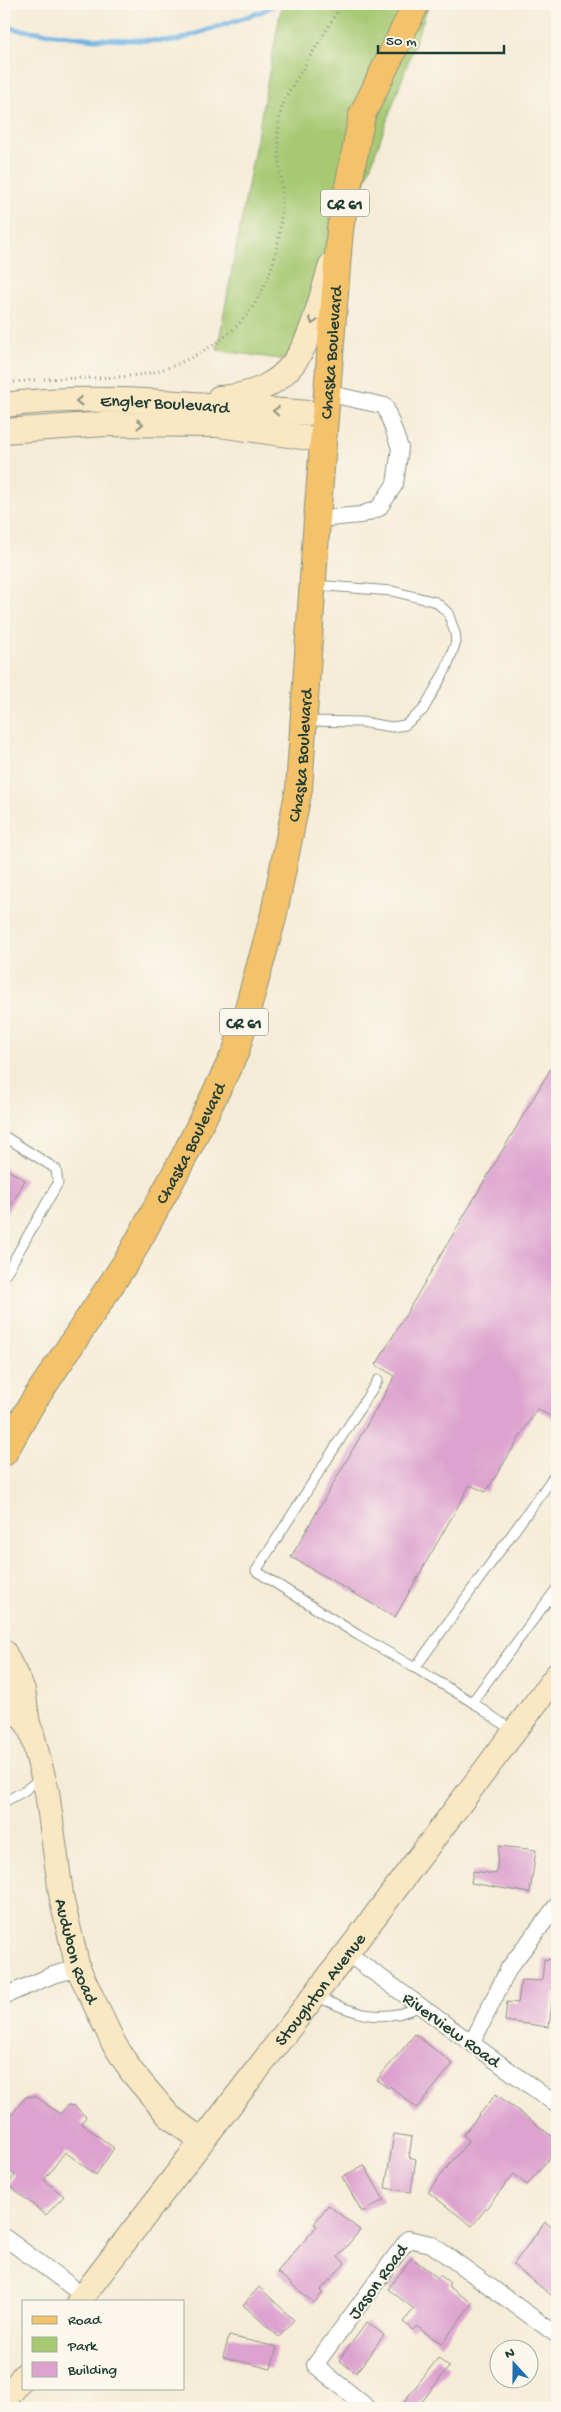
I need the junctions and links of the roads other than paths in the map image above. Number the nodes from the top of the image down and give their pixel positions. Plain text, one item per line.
1 (416, 4) edge
2 (339, 242) junction
3 (166, 402) junction
4 (4, 405) edge
5 (325, 416) junction
6 (4, 431) edge
7 (317, 519) junction
8 (312, 585) junction
9 (302, 721) junction
10 (4, 1136) edge
11 (4, 1276) edge
12 (57, 1365) junction
13 (378, 1380) dead end
14 (4, 1418) edge
15 (4, 1452) edge
16 (557, 1472) edge
17 (557, 1588) edge
18 (4, 1652) edge
19 (415, 1668) junction
20 (557, 1674) edge
21 (4, 1697) edge
22 (472, 1702) junction
23 (28, 1724) junction
24 (515, 1732) junction
25 (43, 1776) junction
26 (4, 1802) edge
27 (557, 1905) edge
28 (347, 1953) junction
29 (78, 1968) junction
30 (314, 1995) junction
31 (4, 1996) edge
32 (420, 2006) junction
33 (472, 2043) junction
34 (557, 2105) edge
35 (201, 2140) junction
36 (4, 2237) edge
37 (81, 2298) edge
38 (557, 2335) edge
39 (22, 2378) edge
40 (4, 2402) edge
41 (368, 2408) edge

1 - 2 main road, Chaska Boulevard / CR 61
2 -> 3 street
2 - 5 main road, Chaska Boulevard / CR 61
3 -> 4 street, Engler Boulevard
5 -> 3 street, Engler Boulevard
6 -> 5 street
5 - 7 main road, Chaska Boulevard / CR 61
5 - 7 street
7 - 8 main road, Chaska Boulevard / CR 61
8 - 9 main road, Chaska Boulevard / CR 61
8 - 9 lane
9 - 12 main road, Chaska Boulevard / CR 61
10 - 11 lane
12 - 14 main road
12 - 15 main road, Chaska Boulevard / CR 61
13 - 19 lane
16 - 19 lane
17 - 22 lane
18 - 23 street, Audubon Road
19 - 22 lane
20 - 24 street, Stoughton Avenue
21 - 23 street, Audubon Road
22 - 24 lane
23 - 25 street, Audubon Road
24 - 28 street, Stoughton Avenue
25 - 26 lane
25 - 29 street, Audubon Road
27 - 33 street
28 - 30 street, Stoughton Avenue
28 - 32 street, Riverview Road
29 - 31 street
29 - 35 street, Audubon Road
30 - 32 lane
30 - 35 street, Stoughton Avenue
32 - 33 street, Riverview Road
33 - 34 street, Riverview Road
35 - 37 street, Stoughton Avenue
36 - 37 street
38 - 41 street, Jason Road
39 - 40 street

